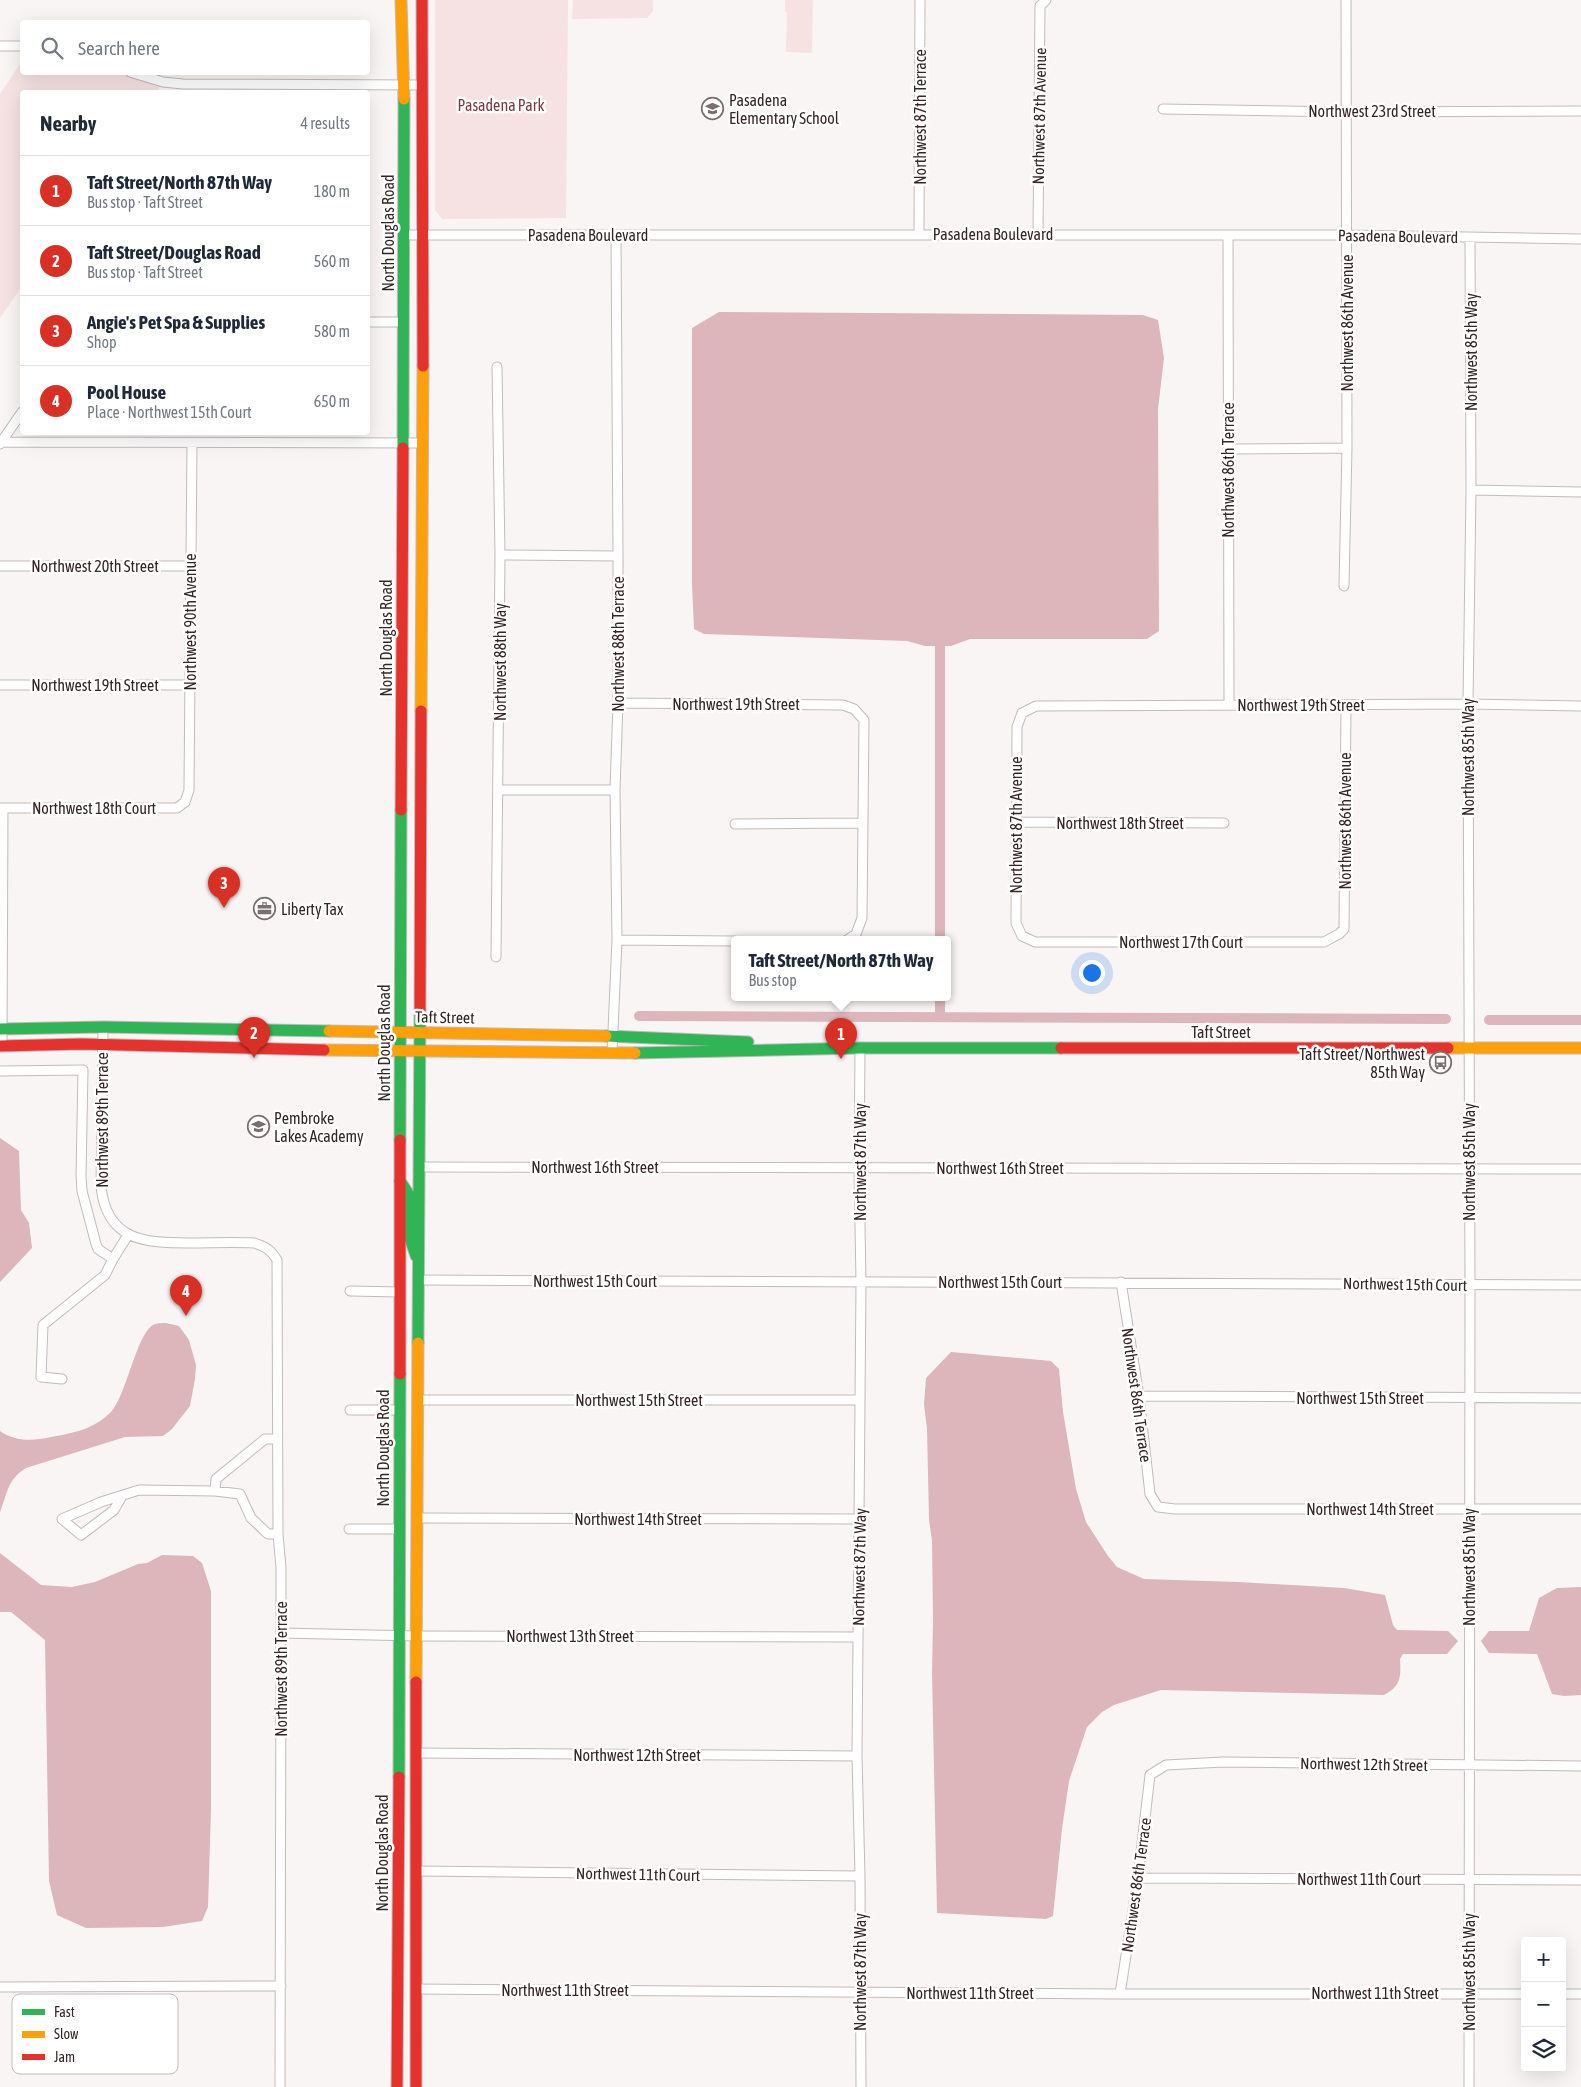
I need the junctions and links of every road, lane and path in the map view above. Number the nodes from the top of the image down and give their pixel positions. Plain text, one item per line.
1 (401, 0) edge
2 (422, 0) edge
3 (920, 0) edge
4 (1046, 0) edge
5 (1346, 0) edge
6 (0, 46) edge
7 (20, 46) edge
8 (140, 75) edge
9 (404, 85) junction
10 (424, 85) junction
11 (238, 88) edge
12 (1162, 109) dead end
13 (1347, 112) junction
14 (1581, 112) edge
15 (405, 234) junction
16 (919, 234) junction
17 (1038, 234) junction
18 (424, 235) junction
19 (616, 235) junction
20 (1228, 235) junction
21 (1347, 235) junction
22 (1470, 238) junction
23 (1581, 239) edge
24 (370, 322) edge
25 (404, 322) junction
26 (497, 367) dead end
27 (20, 415) edge
28 (403, 442) junction
29 (422, 442) junction
30 (1, 443) edge
31 (192, 443) junction
32 (1346, 448) junction
33 (1228, 449) junction
34 (1471, 490) junction
35 (1581, 492) edge
36 (500, 555) junction
37 (618, 556) junction
38 (0, 566) edge
39 (190, 566) junction
40 (1344, 586) dead end
41 (0, 685) edge
42 (190, 685) junction
43 (618, 703) junction
44 (1468, 704) junction
45 (1229, 705) junction
46 (1346, 706) junction
47 (1581, 706) edge
48 (1022, 713) joint
49 (499, 790) junction
50 (615, 790) junction
51 (185, 802) joint
52 (1, 808) edge
53 (1016, 822) junction
54 (862, 823) junction
55 (1224, 823) dead end
56 (735, 824) dead end
57 (1339, 934) joint
58 (853, 936) edge
59 (1022, 936) joint
60 (616, 940) junction
61 (731, 941) edge
62 (496, 957) dead end
63 (103, 1027) junction
64 (1, 1029) edge
65 (400, 1032) junction
66 (419, 1033) junction
67 (612, 1036) junction
68 (102, 1044) junction
69 (1, 1046) edge
70 (860, 1048) junction
71 (1581, 1048) edge
72 (1469, 1049) junction
73 (400, 1050) junction
74 (419, 1050) junction
75 (612, 1053) junction
76 (0, 1071) edge
77 (419, 1167) junction
78 (859, 1168) junction
79 (1469, 1169) junction
80 (1581, 1169) edge
81 (400, 1181) junction
82 (128, 1234) junction
83 (113, 1259) junction
84 (419, 1266) junction
85 (419, 1280) junction
86 (861, 1282) junction
87 (1121, 1282) junction
88 (1470, 1285) junction
89 (1581, 1285) edge
90 (350, 1291) dead end
91 (400, 1292) junction
92 (62, 1379) dead end
93 (1138, 1396) junction
94 (1469, 1398) junction
95 (1581, 1398) edge
96 (419, 1400) junction
97 (859, 1400) junction
98 (350, 1410) dead end
99 (399, 1410) junction
100 (278, 1439) junction
101 (216, 1491) junction
102 (122, 1496) junction
103 (1158, 1507) joint
104 (1469, 1509) junction
105 (1581, 1509) edge
106 (418, 1518) junction
107 (860, 1519) junction
108 (349, 1528) dead end
109 (399, 1529) junction
110 (278, 1534) junction
111 (282, 1633) junction
112 (398, 1635) junction
113 (416, 1636) junction
114 (858, 1637) junction
115 (417, 1753) junction
116 (857, 1756) junction
117 (1469, 1766) junction
118 (1581, 1766) edge
119 (1150, 1775) joint
120 (417, 1872) junction
121 (860, 1876) junction
122 (1138, 1878) junction
123 (1468, 1880) junction
124 (1581, 1880) edge
125 (281, 1986) junction
126 (0, 1987) edge
127 (416, 1989) junction
128 (860, 1992) junction
129 (1470, 1993) junction
130 (1120, 1994) junction
131 (1521, 1994) edge
132 (1566, 1994) edge
133 (1581, 1994) edge
134 (280, 2087) edge
135 (397, 2087) edge
136 (416, 2087) edge
137 (861, 2087) edge
138 (1469, 2087) edge

1 - 9 main road, North Douglas Road
2 - 10 main road
3 - 16 street, Northwest 87th Terrace
4 - 17 street, Northwest 87th Avenue
5 - 13 street, Northwest 86th Avenue
6 - 7 street
8 - 11 street
9 - 10 street
9 - 11 street
9 - 15 main road, North Douglas Road
10 - 18 main road
12 - 13 street, Northwest 23rd Street
13 - 14 street, Northwest 23rd Street
13 - 21 street, Northwest 86th Avenue
15 - 18 street, Pasadena Boulevard
15 - 25 main road, North Douglas Road
16 - 17 street, Pasadena Boulevard
16 - 19 street, Pasadena Boulevard
17 - 20 street, Pasadena Boulevard
18 - 19 street, Pasadena Boulevard
18 - 29 main road
19 - 37 street, Northwest 88th Terrace
20 - 21 street, Pasadena Boulevard
20 - 33 street, Northwest 86th Terrace
21 - 22 street, Pasadena Boulevard
21 - 32 street, Northwest 86th Avenue
22 - 23 street, Pasadena Boulevard
22 - 34 street, Northwest 85th Way
24 - 25 street
25 - 28 main road, North Douglas Road
26 - 36 street, Northwest 88th Way
27 - 30 street
28 - 29 street
28 - 31 street
28 - 65 main road, North Douglas Road
29 - 66 main road
30 - 31 street
31 - 39 street, Northwest 90th Avenue
32 - 33 street
32 - 40 street, Northwest 86th Avenue
33 - 45 street, Northwest 86th Terrace
34 - 35 street
34 - 44 street, Northwest 85th Way
36 - 37 street
36 - 49 street, Northwest 88th Way
37 - 43 street, Northwest 88th Terrace
38 - 39 street, Northwest 20th Street
39 - 42 street, Northwest 90th Avenue
41 - 42 street, Northwest 19th Street
42 - 51 street, Northwest 90th Avenue
43 - 50 street, Northwest 88th Terrace
43 - 54 street, Northwest 19th Street
44 - 46 street, Northwest 19th Street
44 - 47 street, Northwest 19th Street
44 - 72 street, Northwest 85th Way
45 - 46 street, Northwest 19th Street
45 - 48 street, Northwest 19th Street
46 - 57 street, Northwest 86th Avenue
48 - 53 street, Northwest 87th Avenue
49 - 50 street
49 - 62 street, Northwest 88th Way
50 - 60 street, Northwest 88th Terrace
51 - 52 street, Northwest 18th Court
52 - 64 street
53 - 55 street, Northwest 18th Street
53 - 59 street, Northwest 87th Avenue
54 - 56 street
54 - 58 street
57 - 59 street, Northwest 17th Court
60 - 61 street
60 - 67 street, Northwest 88th Terrace
63 - 64 main road, Taft Street
63 - 65 main road, Taft Street
63 - 68 street, Northwest 89th Terrace
64 - 69 street
65 - 66 main road, Taft Street
65 - 73 main road, North Douglas Road
66 - 67 main road, Taft Street
66 - 74 main road
67 - 70 main road, Taft Street
67 - 75 street, Northwest 88th Terrace
68 - 69 main road, Taft Street
68 - 73 main road, Taft Street
68 - 82 street, Northwest 89th Terrace
70 - 72 main road, Taft Street
70 - 75 main road, Taft Street
70 - 78 street, Northwest 87th Way
71 - 72 main road, Taft Street
72 - 79 street, Northwest 85th Way
73 - 74 main road, Taft Street
73 - 81 main road, North Douglas Road
74 - 75 main road, Taft Street
74 - 77 main road
76 - 83 street
77 - 78 street, Northwest 16th Street
77 - 84 main road
78 - 79 street, Northwest 16th Street
78 - 86 street, Northwest 87th Way
79 - 80 street, Northwest 16th Street
79 - 88 street, Northwest 85th Way
81 - 84 main road
81 - 91 main road, North Douglas Road
82 - 83 street
82 - 100 street, Northwest 89th Terrace
83 - 92 street
84 - 85 main road
85 - 86 street, Northwest 15th Court
85 - 96 main road
86 - 87 street, Northwest 15th Court
86 - 97 street, Northwest 87th Way
87 - 88 street, Northwest 15th Court
87 - 93 street, Northwest 86th Terrace
88 - 89 street, Northwest 15th Court
88 - 94 street, Northwest 85th Way
90 - 91 street
91 - 99 main road, North Douglas Road
93 - 94 street, Northwest 15th Street
93 - 103 street, Northwest 86th Terrace
94 - 95 street, Northwest 15th Street
94 - 104 street, Northwest 85th Way
96 - 97 street, Northwest 15th Street
96 - 106 main road
97 - 107 street, Northwest 87th Way
98 - 99 street
99 - 109 main road, North Douglas Road
100 - 101 street
100 - 110 street, Northwest 89th Terrace
101 - 102 street
101 - 110 street
102 - 102 street
103 - 104 street, Northwest 14th Street
104 - 105 street, Northwest 14th Street
104 - 117 street, Northwest 85th Way
106 - 107 street, Northwest 14th Street
106 - 113 main road
107 - 114 street, Northwest 87th Way
108 - 109 street
109 - 112 main road, North Douglas Road
110 - 111 street, Northwest 89th Terrace
111 - 112 street, Northwest 13th Street
111 - 125 street, Northwest 89th Terrace
112 - 113 street, Northwest 13th Street
112 - 135 main road, North Douglas Road
113 - 114 street, Northwest 13th Street
113 - 115 main road
114 - 116 street, Northwest 87th Way
115 - 116 street, Northwest 12th Street
115 - 120 main road
116 - 121 street, Northwest 87th Way
117 - 118 street, Northwest 12th Street
117 - 119 street, Northwest 12th Street
117 - 123 street, Northwest 85th Way
119 - 122 street, Northwest 86th Terrace
120 - 121 street, Northwest 11th Court
120 - 127 main road
121 - 128 street, Northwest 87th Way
122 - 123 street, Northwest 11th Court
122 - 130 street, Northwest 86th Terrace
123 - 124 street, Northwest 11th Court
123 - 129 street, Northwest 85th Way
125 - 126 street
125 - 134 street, Northwest 89th Terrace
127 - 128 street, Northwest 11th Street
127 - 136 main road
128 - 130 street, Northwest 11th Street
128 - 137 street, Northwest 87th Way
129 - 130 street, Northwest 11th Street
129 - 131 street, Northwest 11th Street
129 - 138 street, Northwest 85th Way
132 - 133 street

